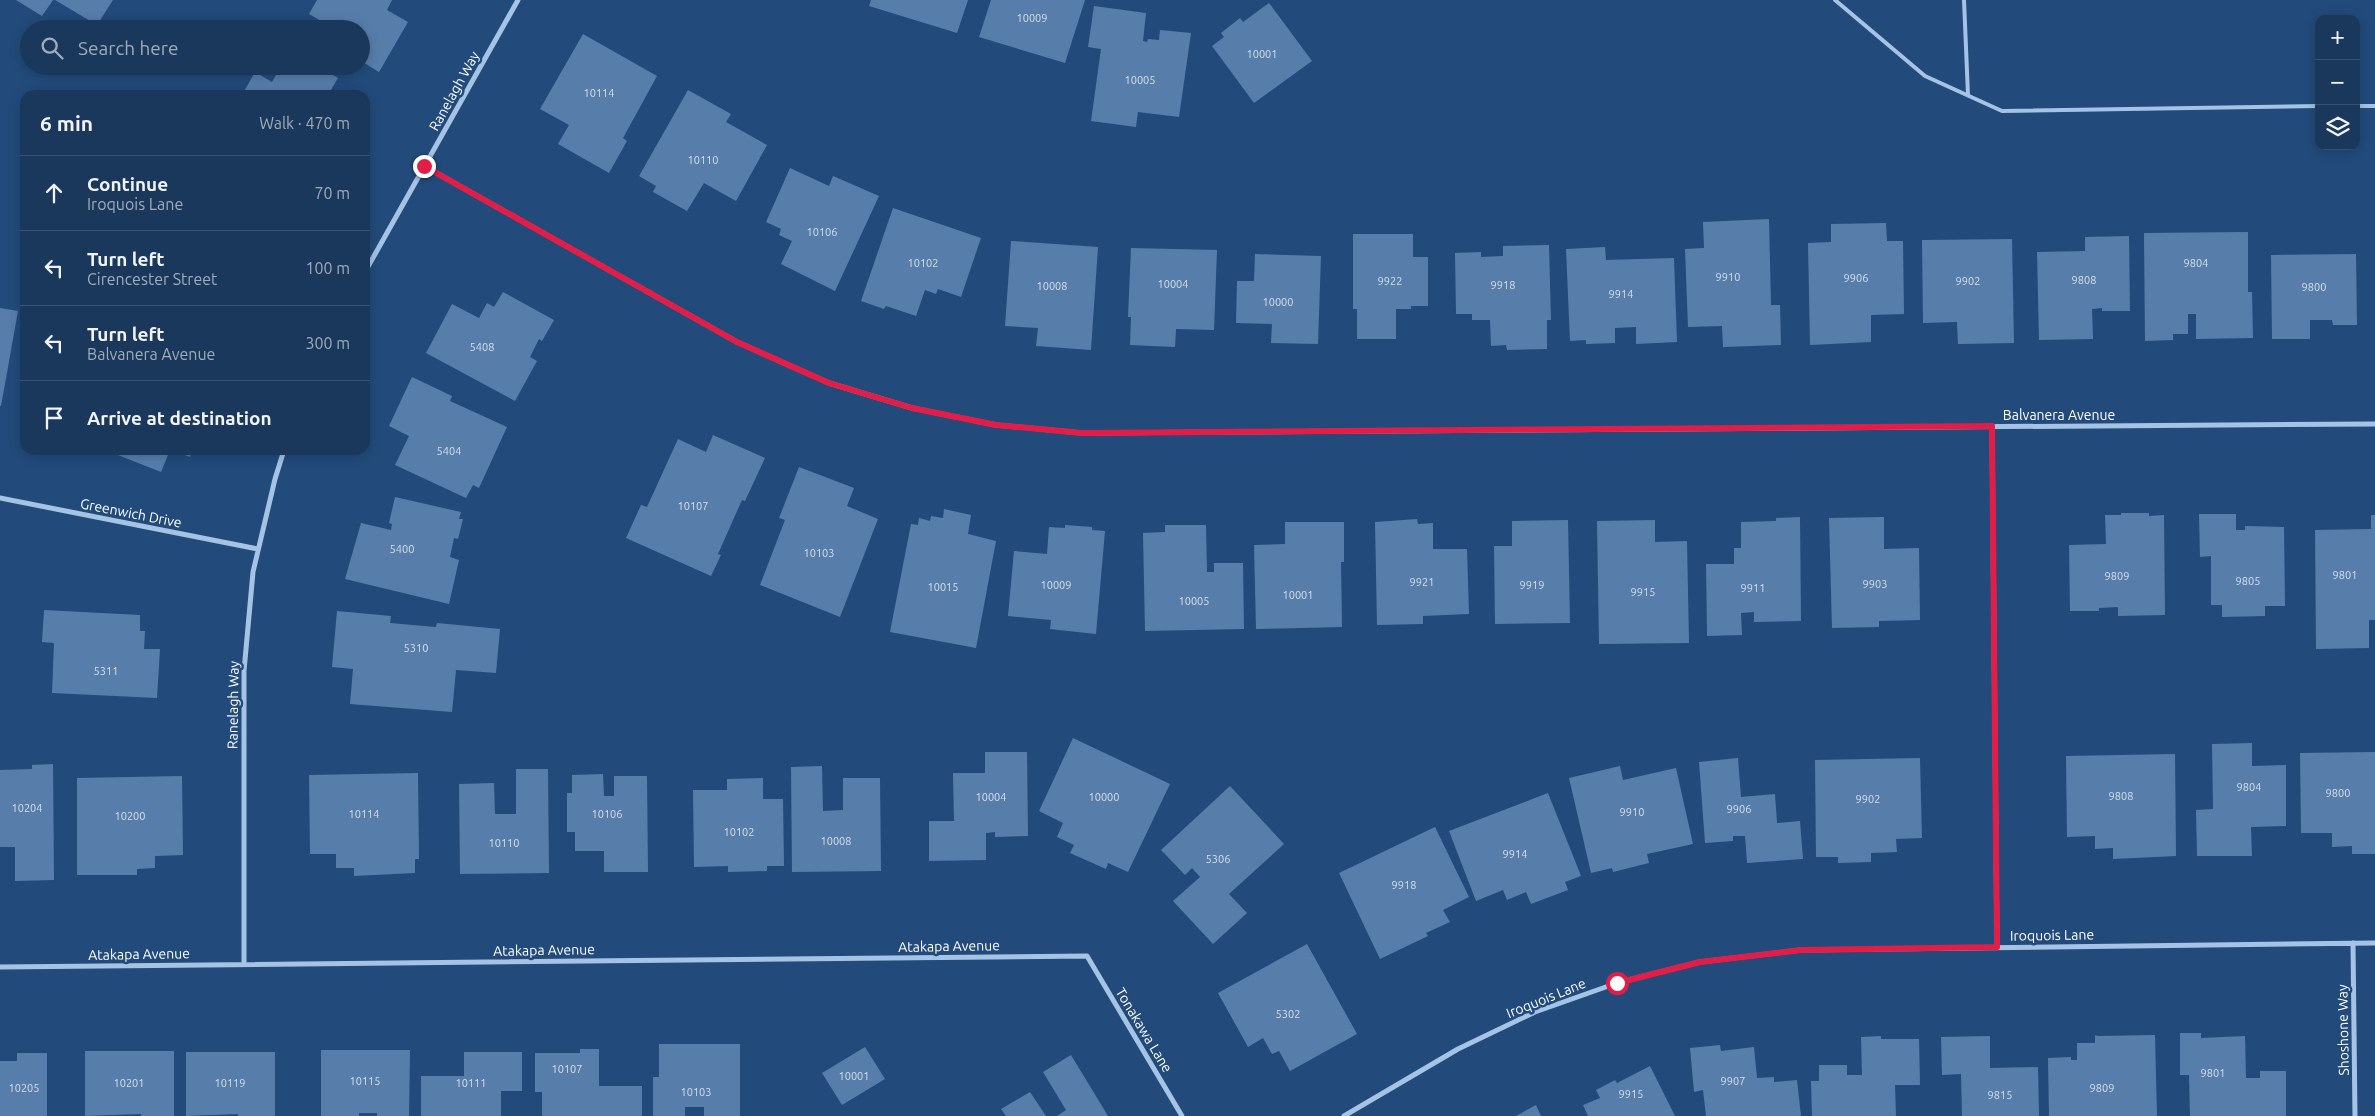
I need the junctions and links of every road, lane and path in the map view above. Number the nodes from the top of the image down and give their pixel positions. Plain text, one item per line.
1 (518, 0) edge
2 (1835, 0) edge
3 (1964, 0) edge
4 (1968, 95) junction
5 (2315, 106) edge
6 (2360, 106) edge
7 (2375, 106) edge
8 (424, 166) junction
9 (370, 263) edge
10 (2375, 424) edge
11 (1992, 426) junction
12 (282, 455) edge
13 (0, 498) edge
14 (258, 549) junction
15 (2353, 943) junction
16 (2375, 943) edge
17 (1997, 947) junction
18 (1088, 956) joint
19 (244, 964) junction
20 (0, 967) edge
21 (1182, 1116) edge
22 (1344, 1116) edge
23 (2355, 1116) edge

1 - 8 street, Ranelagh Way
2 - 4 lane
3 - 4 lane
4 - 5 lane
6 - 7 lane
8 - 9 street, Ranelagh Way
8 - 11 street, Balvanera Avenue
10 - 11 street, Balvanera Avenue
11 - 17 street
12 - 14 street, Ranelagh Way
13 - 14 street, Greenwich Drive
14 - 19 street, Ranelagh Way
15 - 16 street, Iroquois Lane
15 - 17 street, Iroquois Lane
15 - 23 street, Shoshone Way
17 - 22 street, Iroquois Lane
18 - 19 street, Atakapa Avenue
18 - 21 street, Tonakawa Lane
19 - 20 street, Atakapa Avenue

